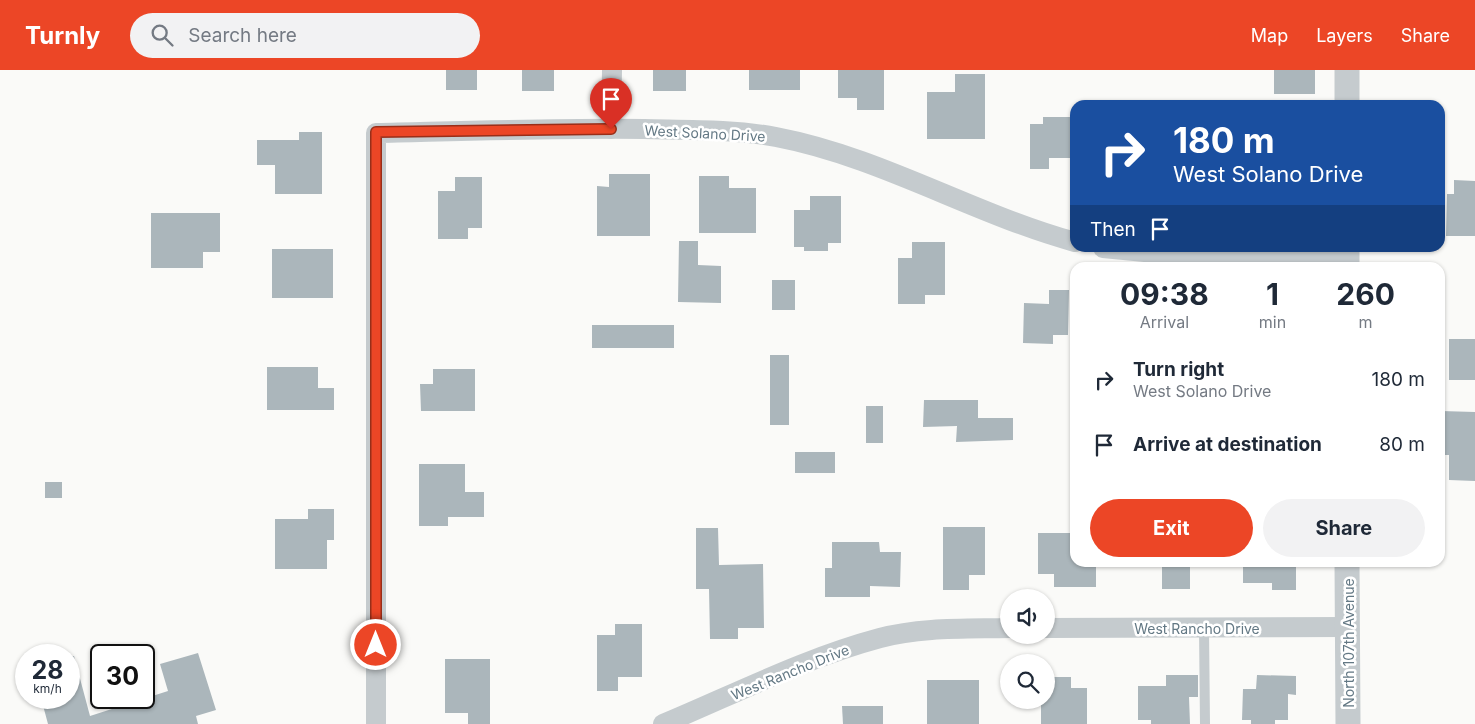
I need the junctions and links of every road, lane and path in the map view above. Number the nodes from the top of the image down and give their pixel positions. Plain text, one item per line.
1 (612, 70) edge
2 (1347, 70) edge
3 (1347, 100) edge
4 (611, 129) junction
5 (1070, 241) edge
6 (1140, 252) edge
7 (1347, 257) edge
8 (1347, 567) edge
9 (1348, 627) junction
10 (1000, 628) edge
11 (1055, 628) edge
12 (1204, 629) junction
13 (376, 724) edge
14 (663, 724) edge
15 (1205, 724) edge
16 (1348, 724) edge

1 - 4 street
2 - 3 street
4 - 5 street, West Solano Drive
4 - 13 street, West Solano Drive
6 - 7 street
8 - 9 street, North 107th Avenue
9 - 12 street, West Rancho Drive
9 - 16 street, North 107th Avenue
10 - 14 street, West Rancho Drive
11 - 12 street, West Rancho Drive
12 - 15 lane

